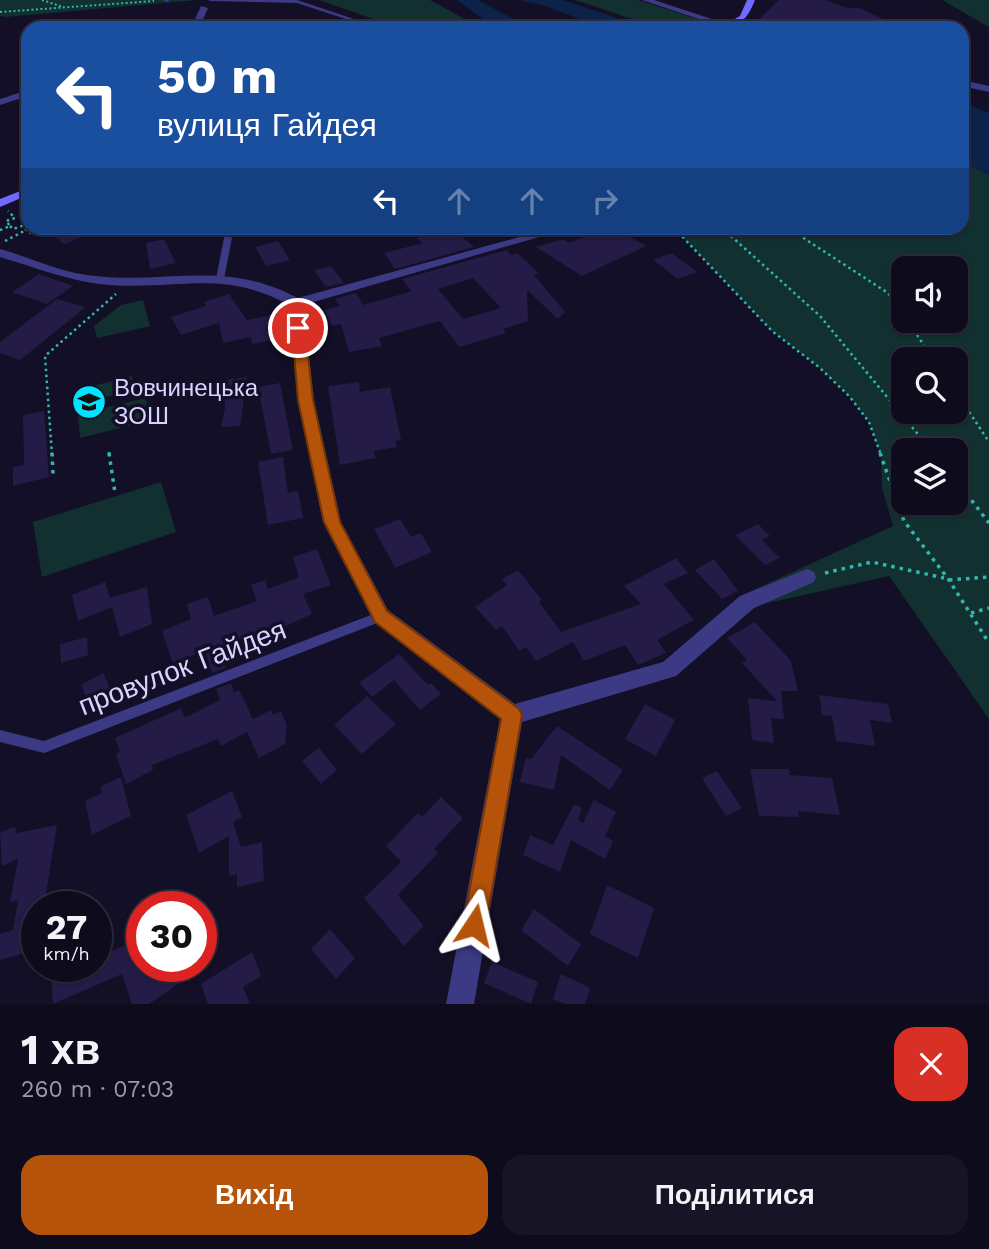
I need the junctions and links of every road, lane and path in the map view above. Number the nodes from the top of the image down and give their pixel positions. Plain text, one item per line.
1 (42, 0) edge
2 (166, 0) edge
3 (292, 0) edge
4 (646, 0) edge
5 (751, 0) edge
6 (300, 2) junction
7 (207, 4) edge
8 (65, 8) junction
9 (0, 12) edge
10 (740, 20) edge
11 (198, 21) edge
12 (357, 21) edge
13 (708, 21) edge
14 (969, 85) edge
15 (989, 89) edge
16 (21, 95) edge
17 (0, 102) edge
18 (6, 200) edge
19 (10, 226) junction
20 (21, 226) edge
21 (0, 230) edge
22 (21, 233) edge
23 (227, 235) edge
24 (539, 235) edge
25 (681, 235) edge
26 (730, 235) edge
27 (799, 235) edge
28 (0, 239) edge
29 (0, 253) edge
30 (220, 279) junction
31 (122, 281) junction
32 (891, 297) edge
33 (296, 303) junction
34 (968, 410) edge
35 (921, 438) edge
36 (989, 442) edge
37 (109, 452) dead end
38 (53, 474) dead end
39 (115, 493) dead end
40 (968, 496) edge
41 (989, 523) edge
42 (807, 577) joint
43 (989, 577) edge
44 (947, 579) junction
45 (989, 608) edge
46 (971, 613) junction
47 (381, 616) junction
48 (989, 643) edge
49 (512, 715) junction
50 (0, 736) edge
51 (460, 1004) edge

1 - 8 path
2 - 8 path
3 - 6 lane
4 - 13 street
5 - 10 street
6 - 7 lane
6 - 12 lane
7 - 11 street
8 - 9 path
14 - 15 street
16 - 17 street
18 - 19 path
19 - 20 path
19 - 21 path
22 - 28 path
23 - 30 lane
24 - 33 street
25 - 44 path
26 - 35 path
27 - 32 path
29 - 31 street
30 - 31 street
30 - 33 street
31 - 38 path
33 - 47 street
34 - 36 path
37 - 39 path
40 - 41 path
42 - 44 path
42 - 49 street
43 - 44 path
44 - 46 path
45 - 46 path
46 - 48 path
47 - 49 street
47 - 50 lane, провулок Гайдея
49 - 51 street

